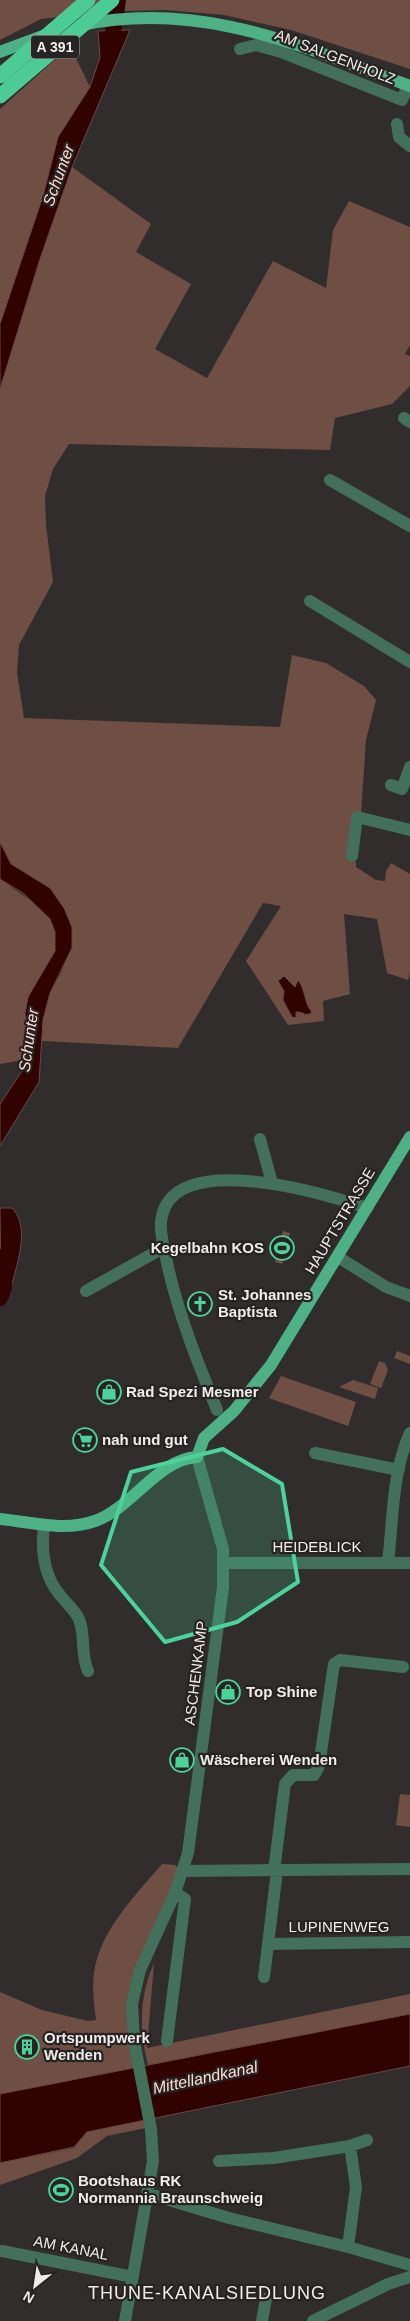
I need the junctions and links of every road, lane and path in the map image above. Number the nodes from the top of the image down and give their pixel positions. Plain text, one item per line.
1 (88, 0) edge
2 (112, 0) edge
3 (240, 49) dead end
4 (0, 52) edge
5 (0, 76) edge
6 (409, 86) edge
7 (0, 96) edge
8 (397, 124) dead end
9 (410, 146) edge
10 (330, 480) dead end
11 (410, 526) edge
12 (310, 601) dead end
13 (410, 662) edge
14 (410, 767) edge
15 (391, 785) dead end
16 (410, 830) edge
17 (352, 856) dead end
18 (410, 1137) edge
19 (260, 1139) dead end
20 (272, 1183) junction
21 (368, 1208) junction
22 (163, 1248) junction
23 (338, 1256) junction
24 (86, 1291) dead end
25 (410, 1296) edge
26 (216, 1410) dead end
27 (410, 1432) edge
28 (316, 1453) dead end
29 (197, 1457) junction
30 (399, 1470) junction
31 (0, 1519) edge
32 (44, 1525) junction
33 (224, 1563) junction
34 (388, 1563) junction
35 (410, 1563) edge
36 (404, 1668) dead end
37 (88, 1671) dead end
38 (410, 1869) edge
39 (183, 1871) junction
40 (276, 1871) junction
41 (175, 1893) junction
42 (410, 1942) edge
43 (269, 1944) junction
44 (264, 1977) dead end
45 (167, 2042) dead end
46 (367, 2140) dead end
47 (350, 2146) junction
48 (218, 2161) dead end
49 (149, 2194) junction
50 (348, 2247) junction
51 (2, 2251) dead end
52 (395, 2260) junction
53 (410, 2265) edge
54 (133, 2277) junction
55 (410, 2277) edge
56 (388, 2284) junction
57 (266, 2299) dead end
58 (126, 2321) edge
59 (262, 2321) edge
60 (313, 2321) edge

1 - 5 highway, A 391
2 - 7 highway, A 391
3 - 6 street, AM SALGENHOLZ
4 - 6 main road
8 - 9 street
10 - 11 street
12 - 13 street
14 - 15 street
16 - 17 street
18 - 21 main road, HAUPTSTRASSE
19 - 20 street
20 - 21 street
20 - 22 street
21 - 23 main road, HAUPTSTRASSE
22 - 24 street
22 - 26 street
23 - 25 street
23 - 29 main road, HAUPTSTRASSE
27 - 30 street
28 - 30 street
29 - 32 main road
29 - 33 street, ASCHENKAMP
30 - 34 street
31 - 32 main road
32 - 37 street
33 - 34 street, HEIDEBLICK
33 - 39 street, ASCHENKAMP
34 - 35 street, HEIDEBLICK
36 - 40 street, LUPINENWEG
38 - 40 street
39 - 40 street
39 - 41 street, ASCHENKAMP
40 - 43 street, LUPINENWEG
41 - 45 street
41 - 49 street, ASCHENKAMP
42 - 43 street, LUPINENWEG
43 - 44 street, LUPINENWEG
46 - 47 street
47 - 48 street
47 - 50 street
49 - 50 street
49 - 54 street, ASCHENKAMP
50 - 52 street
51 - 54 street, AM KANAL
52 - 53 street
52 - 56 street
54 - 58 street, ASCHENKAMP
55 - 56 street
56 - 60 street
57 - 59 street

